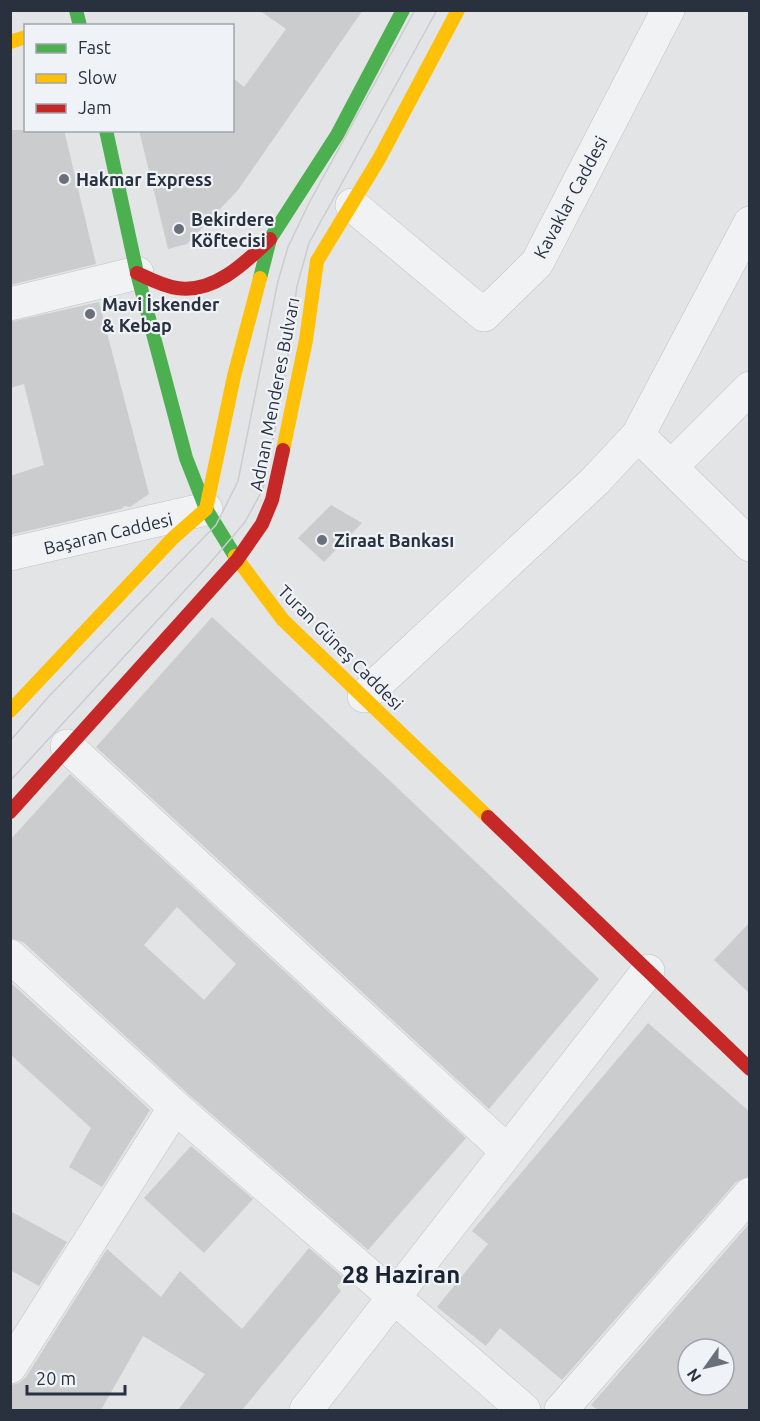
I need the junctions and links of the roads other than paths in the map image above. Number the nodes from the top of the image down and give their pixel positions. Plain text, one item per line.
1 (403, 10) edge
2 (458, 10) edge
3 (668, 10) edge
4 (106, 132) edge
5 (352, 205) junction
6 (750, 223) edge
7 (274, 241) junction
8 (137, 273) junction
9 (10, 304) edge
10 (750, 388) edge
11 (638, 435) junction
12 (671, 467) junction
13 (206, 509) junction
14 (750, 545) edge
15 (10, 554) edge
16 (237, 560) junction
17 (364, 696) junction
18 (10, 711) edge
19 (67, 746) junction
20 (10, 812) edge
21 (10, 956) edge
22 (648, 971) junction
23 (750, 1070) edge
24 (175, 1107) junction
25 (507, 1151) junction
26 (750, 1194) edge
27 (394, 1299) junction
28 (10, 1367) edge
29 (306, 1410) edge
30 (524, 1410) edge
31 (561, 1410) edge

1 - 7 main road, Adnan Menderes Bulvarı
2 - 5 main road, Adnan Menderes Bulvarı
3 - 5 street, Kavaklar Caddesi
4 - 8 main road, Turan Güneş Caddesi
5 - 16 main road, Adnan Menderes Bulvarı
6 - 11 street
7 - 8 main road
7 - 13 main road, Adnan Menderes Bulvarı
8 - 9 street
8 - 13 main road, Turan Güneş Caddesi
10 - 12 street
11 - 12 street
11 - 17 street
12 - 14 street
13 - 15 street, Başaran Caddesi
13 - 16 main road, Turan Güneş Caddesi
13 - 18 main road
16 - 17 main road, Turan Güneş Caddesi
16 - 19 main road, Adnan Menderes Bulvarı
17 - 22 main road, Turan Güneş Caddesi
19 - 20 main road, Adnan Menderes Bulvarı
19 - 25 street
21 - 24 street
22 - 23 main road, Turan Güneş Caddesi
22 - 25 street
24 - 27 street
24 - 28 street
25 - 27 street
26 - 31 street
27 - 29 street
27 - 30 street

